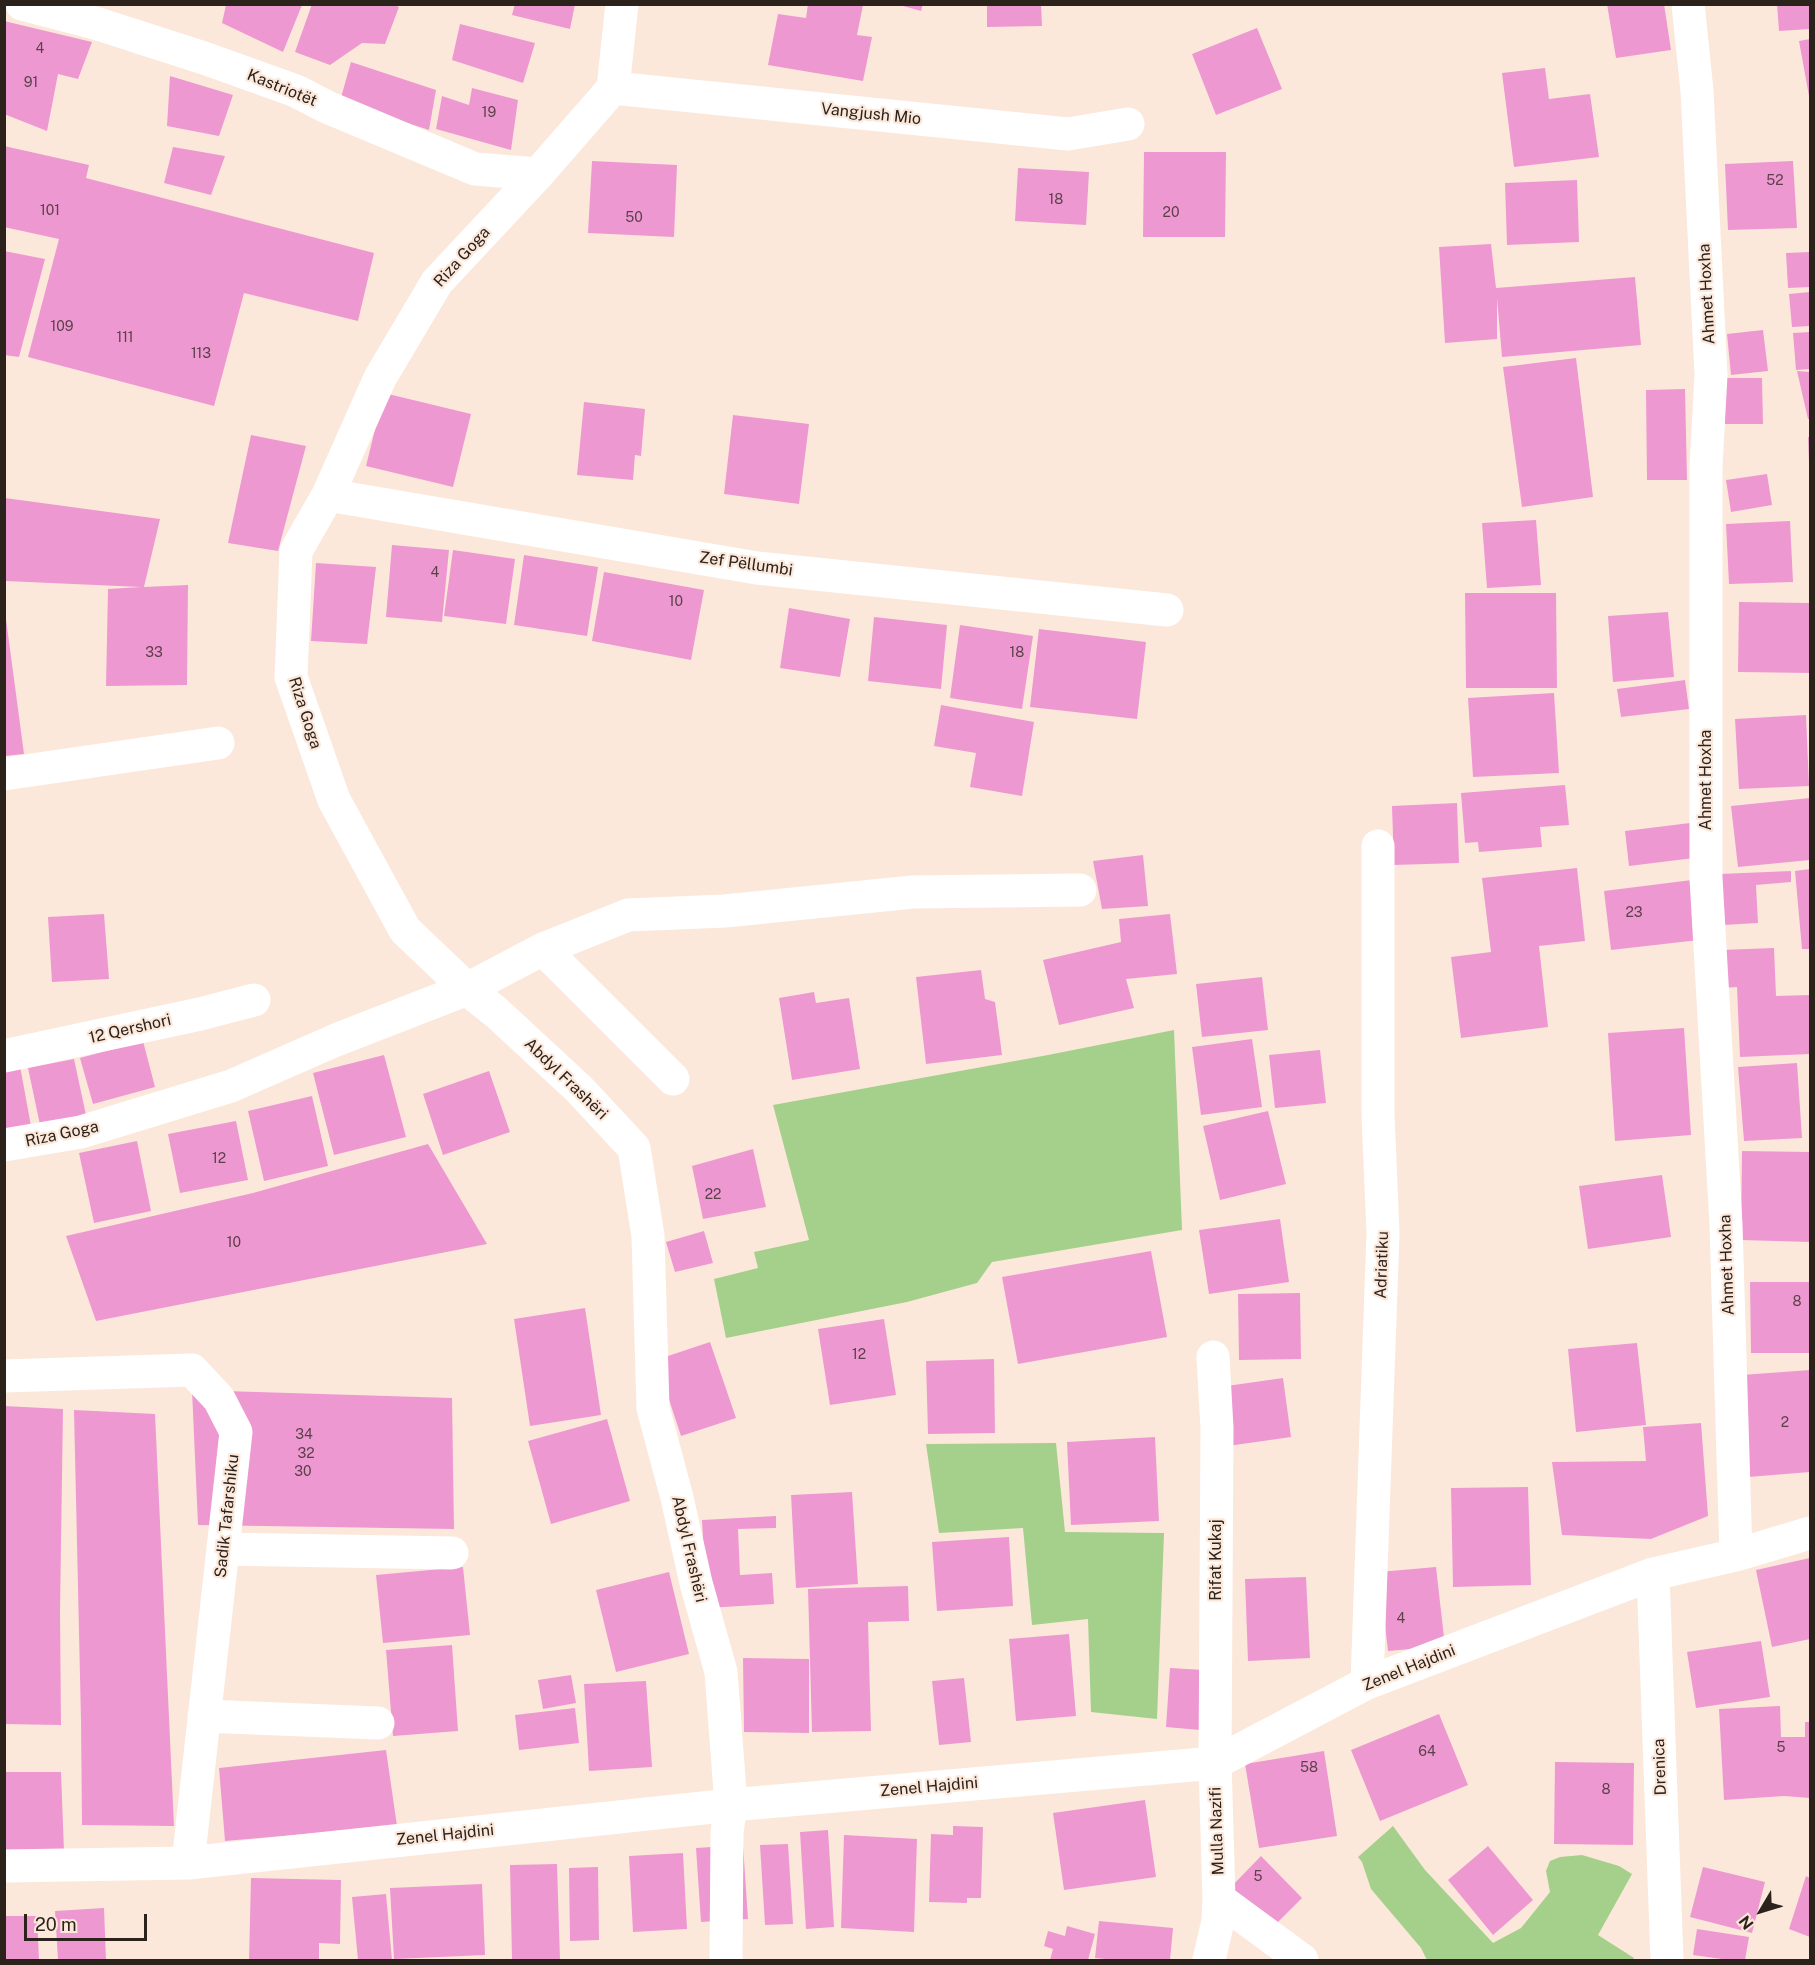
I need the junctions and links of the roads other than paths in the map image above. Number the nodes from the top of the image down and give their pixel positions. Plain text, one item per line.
1 (22, 4) edge
2 (622, 4) edge
3 (1688, 4) edge
4 (613, 88) junction
5 (1128, 124) dead end
6 (538, 174) junction
7 (328, 495) junction
8 (1167, 610) dead end
9 (218, 743) dead end
10 (4, 774) edge
11 (1378, 846) dead end
12 (1080, 890) dead end
13 (543, 949) junction
14 (467, 989) junction
15 (254, 1000) dead end
16 (4, 1056) edge
17 (673, 1079) dead end
18 (4, 1145) edge
19 (1213, 1357) dead end
20 (4, 1376) edge
21 (1810, 1533) edge
22 (224, 1549) junction
23 (452, 1553) dead end
24 (1736, 1555) junction
25 (1653, 1574) junction
26 (1367, 1683) junction
27 (204, 1716) junction
28 (378, 1723) dead end
29 (1215, 1762) junction
30 (732, 1804) junction
31 (188, 1863) junction
32 (4, 1866) edge
33 (1219, 1899) junction
34 (726, 1960) edge
35 (1209, 1960) edge
36 (1302, 1960) edge
37 (1668, 1960) edge

1 - 6 street, Kastriotët
2 - 4 street
3 - 24 street, Ahmet Hoxha
4 - 5 street, Vangjush Mio
4 - 6 street, Riza Goga
6 - 7 street, Riza Goga
7 - 8 street, Zef Pëllumbi
7 - 14 street, Riza Goga
9 - 10 street
11 - 26 street, Adriatiku
12 - 13 street
13 - 14 street
13 - 17 street
14 - 18 street, Riza Goga
14 - 30 street, Abdyl Frashëri
15 - 16 street, 12 Qershori
19 - 29 street, Rifat Kukaj
20 - 22 street, Sadik Tafarshiku
21 - 24 street, Zenel Hajdini
22 - 23 street
22 - 27 street, Sadik Tafarshiku
24 - 25 street, Zenel Hajdini
25 - 26 street, Zenel Hajdini
25 - 37 street, Drenica
26 - 29 street, Zenel Hajdini
27 - 28 street
27 - 31 street, Sadik Tafarshiku
29 - 30 street, Zenel Hajdini
29 - 33 street, Mulla Nazifi
30 - 31 street, Zenel Hajdini
30 - 34 street, Abdyl Frashëri
31 - 32 street, Zenel Hajdini
33 - 35 street, Mulla Nazifi
33 - 36 street, Mulla Nazifi

